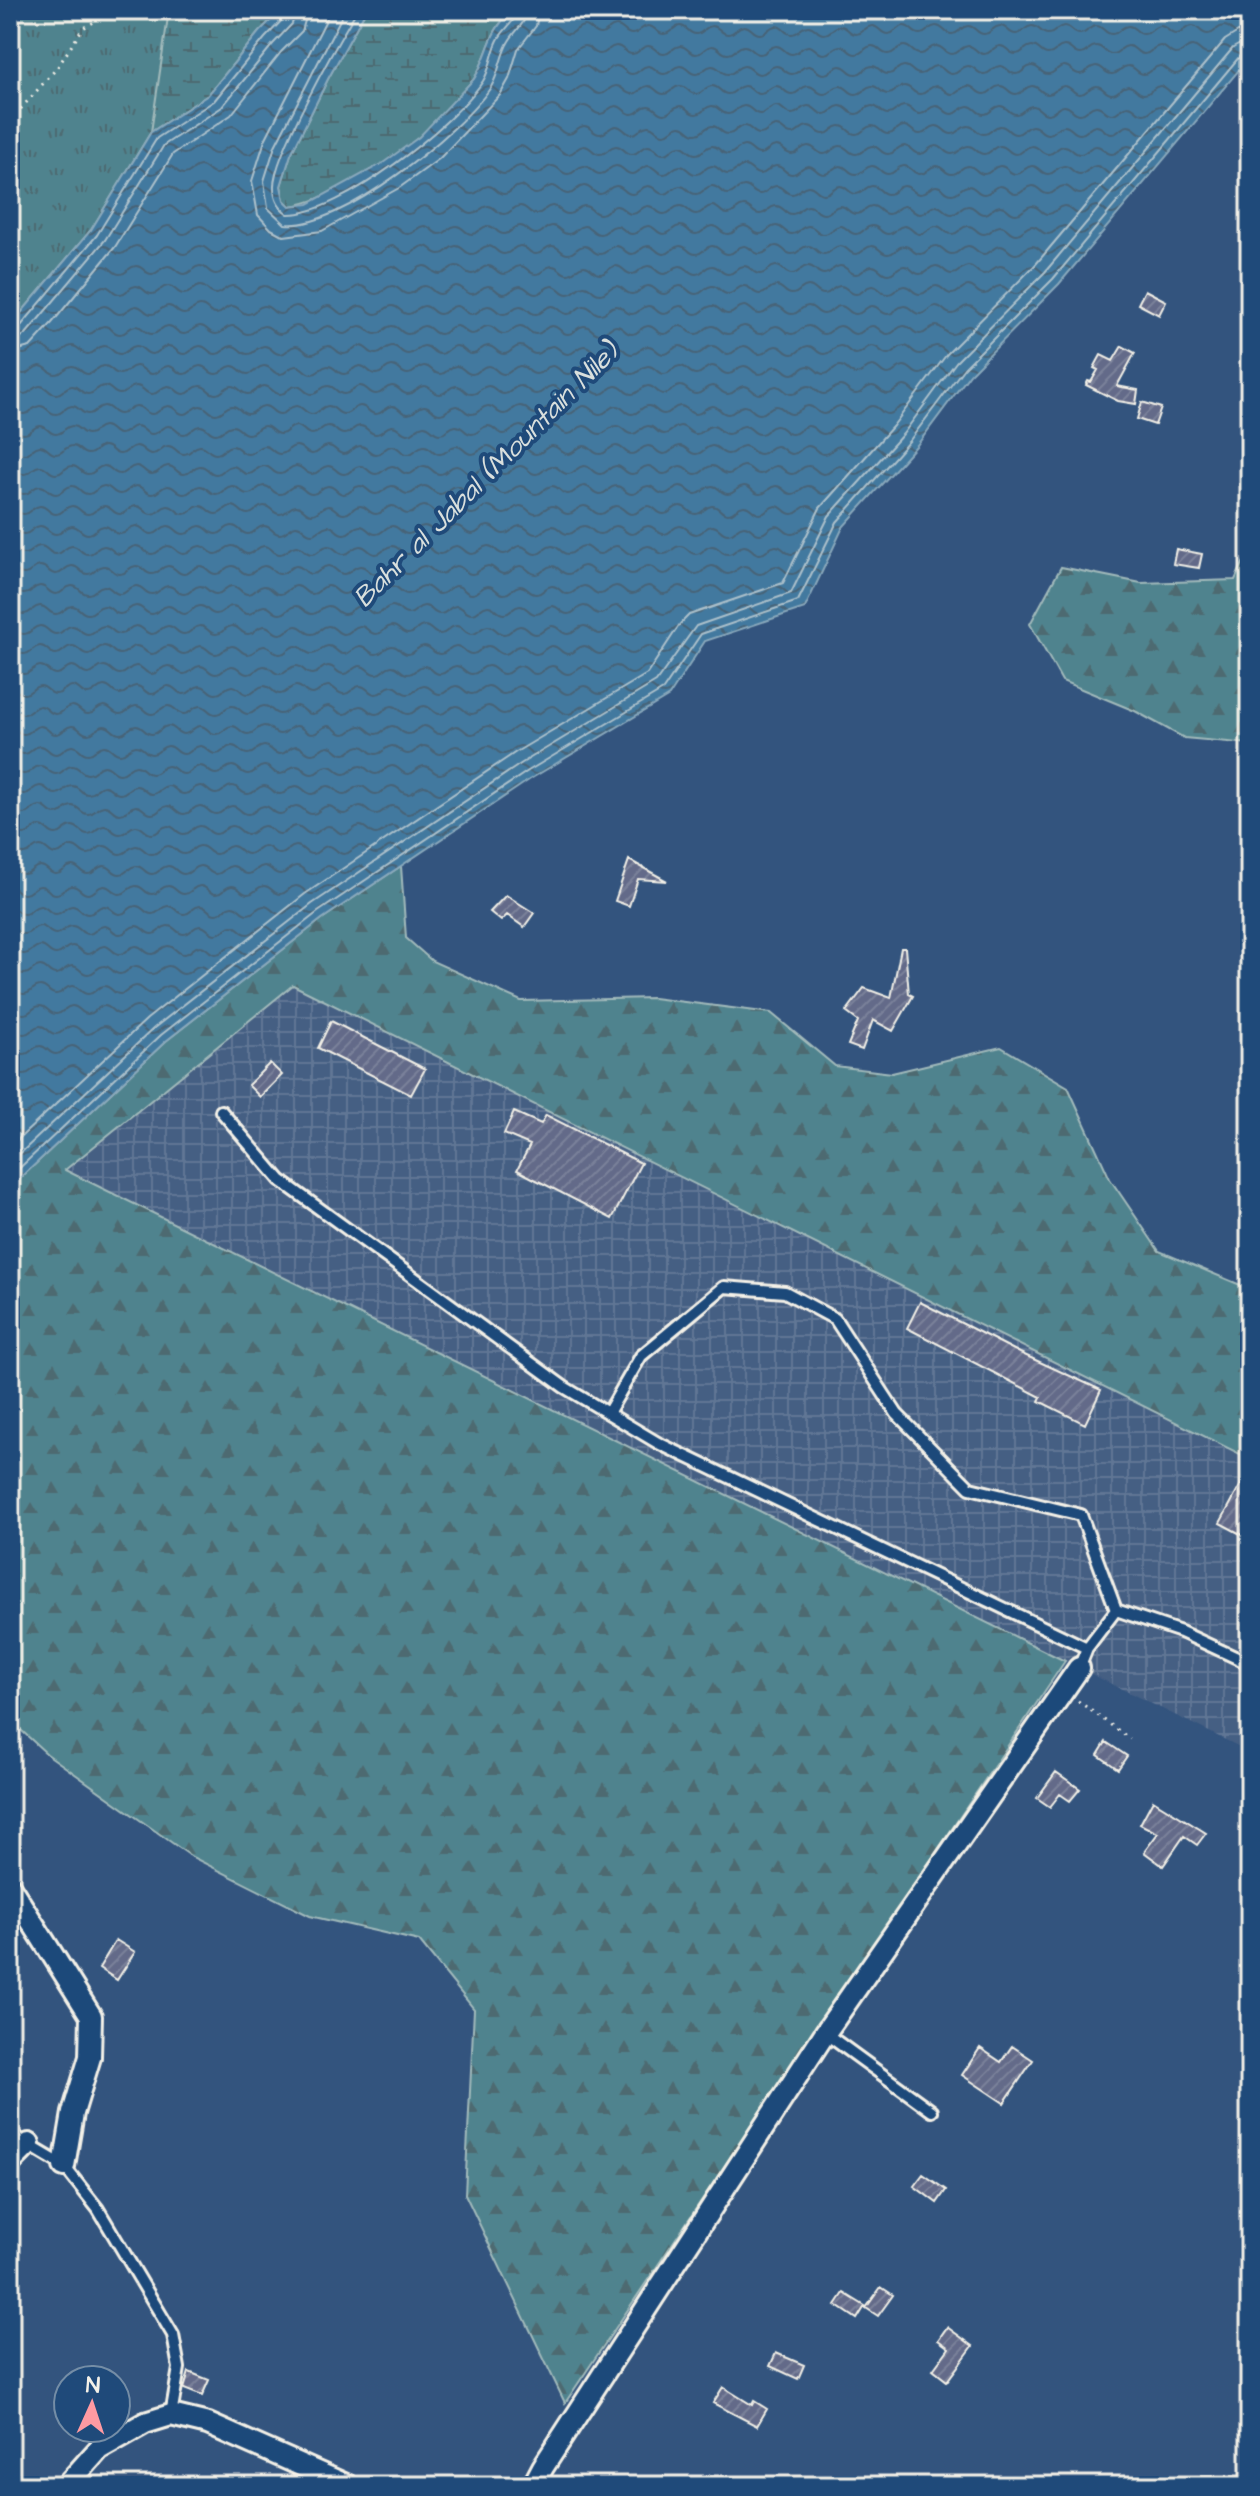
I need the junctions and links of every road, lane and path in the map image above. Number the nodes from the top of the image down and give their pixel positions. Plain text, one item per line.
1 (116, 10) edge
2 (10, 121) edge
3 (221, 1111) dead end
4 (608, 1413) junction
5 (1116, 1610) junction
6 (1087, 1648) junction
7 (1250, 1664) edge
8 (1079, 1668) joint
9 (1065, 1691) junction
10 (1130, 1739) dead end
11 (10, 1887) edge
12 (825, 2033) junction
13 (932, 2111) dead end
14 (10, 2134) edge
15 (29, 2144) junction
16 (10, 2163) edge
17 (64, 2166) junction
18 (171, 2415) junction
19 (66, 2486) edge
20 (348, 2486) edge
21 (533, 2486) edge

1 - 2 path
3 - 4 lane
4 - 5 lane
4 - 6 lane
5 - 6 lane
5 - 7 lane
6 - 8 lane
8 - 9 street
9 - 10 path
9 - 12 street
11 - 17 street
12 - 13 lane
12 - 21 street
14 - 15 lane
15 - 16 street
15 - 17 lane
17 - 18 lane
18 - 19 street
18 - 20 street

